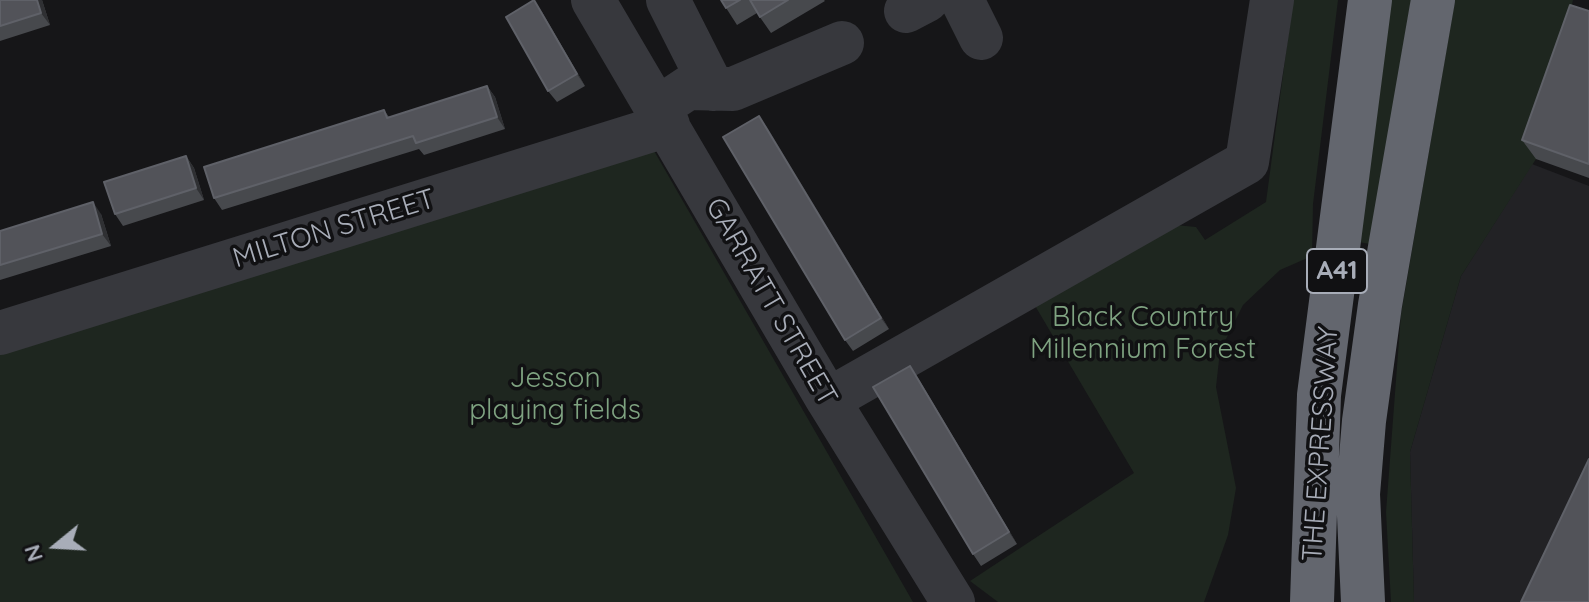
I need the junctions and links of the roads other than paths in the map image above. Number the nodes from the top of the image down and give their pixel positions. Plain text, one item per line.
1 (593, 0) edge
2 (668, 0) edge
3 (1272, 0) edge
4 (1370, 0) edge
5 (1433, 0) edge
6 (842, 43) dead end
7 (713, 89) junction
8 (663, 117) junction
9 (0, 333) edge
10 (828, 400) junction
11 (953, 602) edge
12 (1312, 602) edge
13 (1363, 602) edge

1 - 8 street, GARRATT STREET
2 - 7 street
3 - 10 street
4 - 12 highway, THE EXPRESSWAY / A41
5 - 13 highway, THE EXPRESSWAY / A41
6 - 7 street, MILTON STREET
7 - 8 street, MILTON STREET
8 - 9 street, MILTON STREET
8 - 10 street, GARRATT STREET
10 - 11 street, GARRATT STREET

